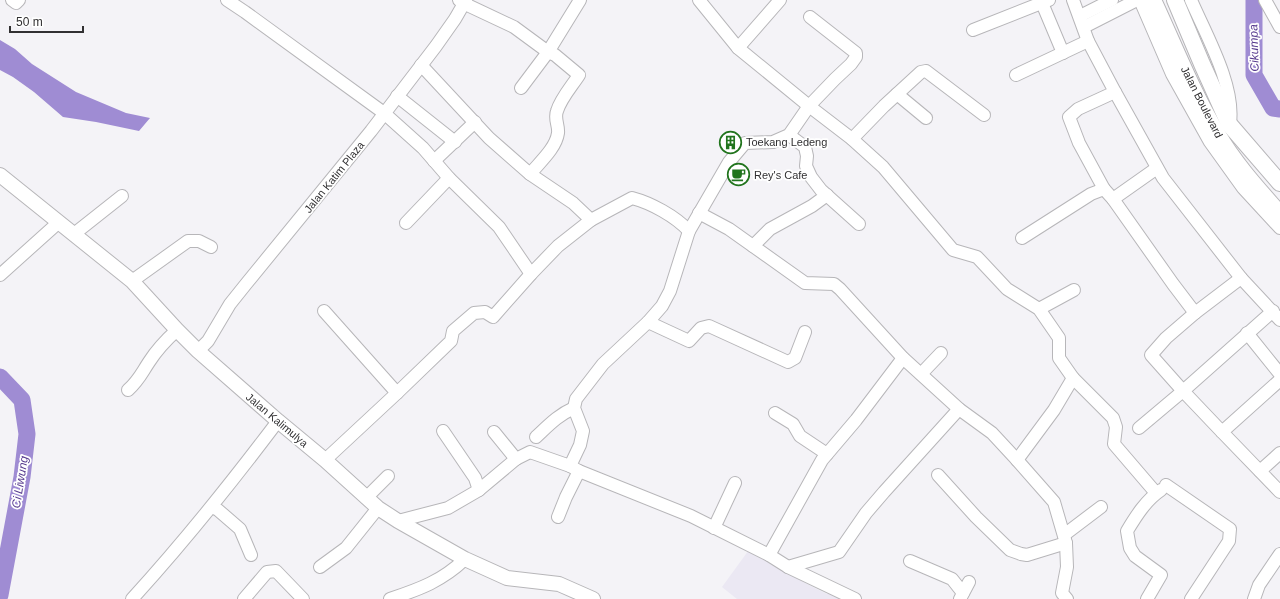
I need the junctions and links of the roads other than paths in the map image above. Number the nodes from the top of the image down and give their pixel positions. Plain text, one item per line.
1 (12, 0) edge
2 (19, 0) edge
3 (227, 0) edge
4 (580, 0) edge
5 (780, 0) edge
6 (1073, 0) edge
7 (1137, 0) edge
8 (1140, 0) edge
9 (1153, 0) edge
10 (1175, 0) edge
11 (1191, 0) edge
12 (1265, 0) edge
13 (462, 1) edge
14 (1046, 1) edge
15 (704, 2) edge
16 (1111, 5) edge
17 (810, 17) dead end
18 (1082, 22) junction
19 (1279, 24) edge
20 (973, 30) dead end
21 (1088, 41) junction
22 (738, 48) junction
23 (548, 52) junction
24 (1063, 53) junction
25 (421, 65) junction
26 (1016, 75) dead end
27 (521, 88) dead end
28 (1115, 92) junction
29 (897, 94) junction
30 (397, 96) junction
31 (809, 106) junction
32 (384, 113) junction
33 (984, 115) dead end
34 (926, 118) dead end
35 (475, 122) junction
36 (1230, 124) junction
37 (789, 135) junction
38 (852, 139) junction
39 (455, 142) junction
40 (434, 161) junction
41 (1157, 168) junction
42 (530, 174) junction
43 (0, 175) edge
44 (449, 178) junction
45 (1280, 183) edge
46 (1104, 189) junction
47 (827, 195) junction
48 (122, 196) dead end
49 (1114, 199) junction
50 (699, 213) junction
51 (1280, 214) edge
52 (591, 220) junction
53 (58, 222) junction
54 (406, 223) dead end
55 (859, 224) dead end
56 (1280, 228) edge
57 (689, 231) junction
58 (74, 234) junction
59 (1022, 238) dead end
60 (753, 246) junction
61 (211, 247) dead end
62 (531, 274) junction
63 (0, 275) edge
64 (1242, 278) junction
65 (132, 281) junction
66 (1074, 290) dead end
67 (1039, 309) junction
68 (324, 311) dead end
69 (1195, 313) junction
70 (1276, 315) edge
71 (648, 322) junction
72 (177, 330) junction
73 (805, 332) dead end
74 (1247, 333) junction
75 (198, 351) junction
76 (941, 353) dead end
77 (903, 358) junction
78 (920, 374) junction
79 (1280, 374) edge
80 (1073, 378) junction
81 (1280, 380) edge
82 (128, 390) dead end
83 (1183, 391) junction
84 (398, 393) junction
85 (574, 408) junction
86 (959, 409) junction
87 (775, 413) dead end
88 (278, 421) junction
89 (1139, 428) dead end
90 (443, 431) dead end
91 (494, 432) dead end
92 (1222, 432) junction
93 (536, 438) dead end
94 (1280, 453) edge
95 (827, 454) junction
96 (325, 460) junction
97 (516, 460) junction
98 (1018, 460) junction
99 (574, 469) junction
100 (1260, 471) junction
101 (938, 475) dead end
102 (388, 476) dead end
103 (735, 483) dead end
104 (479, 490) junction
105 (1280, 492) edge
106 (1156, 493) junction
107 (366, 498) junction
108 (212, 506) junction
109 (1101, 507) dead end
110 (378, 508) junction
111 (558, 516) dead end
112 (398, 521) junction
113 (714, 528) junction
114 (1065, 539) junction
115 (1280, 554) edge
116 (251, 555) dead end
117 (769, 555) junction
118 (465, 559) junction
119 (910, 561) dead end
120 (788, 566) junction
121 (320, 567) dead end
122 (969, 582) dead end
123 (962, 596) edge
124 (132, 599) edge
125 (244, 599) edge
126 (303, 599) edge
127 (390, 599) edge
128 (593, 599) edge
129 (855, 599) edge
130 (1067, 599) edge
131 (1147, 599) edge
132 (1191, 599) edge
133 (1254, 599) edge

1 - 2 street
3 - 32 street
4 - 23 street
5 - 22 street
6 - 18 street
7 - 16 street
8 - 56 street
9 - 51 main road, Jalan Boulevard
10 - 36 main road, Jalan Boulevard
11 - 36 street
12 - 19 street
13 - 23 street
13 - 25 street, Jalan Katim Plaza
14 - 20 street
14 - 24 street
15 - 22 street
16 - 18 street
17 - 31 street
18 - 21 street
21 - 24 street
21 - 28 street
22 - 31 street
23 - 27 street
23 - 42 street
24 - 26 street
25 - 30 street, Jalan Katim Plaza
25 - 35 street
28 - 41 street
28 - 46 street
29 - 33 street
29 - 34 street
29 - 38 street
30 - 32 street, Jalan Katim Plaza
30 - 39 street
31 - 37 street
31 - 38 street
32 - 40 street
32 - 75 street, Jalan Katim Plaza
35 - 39 street
35 - 42 street
36 - 45 main road, Jalan Boulevard
37 - 47 street
37 - 50 street
38 - 67 street
39 - 40 street
40 - 44 street
41 - 49 street
41 - 64 street
42 - 52 street
43 - 53 street, Jalan Kalimulya
44 - 54 street
44 - 62 street
46 - 49 street
46 - 59 street
47 - 55 street
47 - 60 street
48 - 58 street
49 - 69 street
50 - 57 street
50 - 60 street
52 - 57 street
52 - 62 street
53 - 58 street, Jalan Kalimulya
53 - 63 street
57 - 71 street
58 - 65 street, Jalan Kalimulya
60 - 77 street
61 - 65 street
62 - 84 street
64 - 69 street
64 - 70 street
65 - 72 street, Jalan Kalimulya
66 - 67 street
67 - 80 street
68 - 84 street
69 - 83 street
70 - 74 street
71 - 73 street
71 - 85 street
72 - 75 street, Jalan Kalimulya
72 - 82 street
74 - 79 street
74 - 83 street
75 - 88 street, Jalan Kalimulya
76 - 78 street
77 - 78 street
77 - 95 street
78 - 86 street
80 - 98 street
80 - 106 street
81 - 92 street
83 - 89 street
83 - 92 street
84 - 96 street
85 - 93 street
85 - 99 street
86 - 98 street
86 - 120 street
87 - 95 street
88 - 96 street, Jalan Kalimulya
88 - 108 street
90 - 104 street
91 - 97 street
92 - 100 street
94 - 100 street
95 - 117 street
96 - 107 street, Jalan Kalimulya
97 - 99 street
97 - 104 street
98 - 114 street
99 - 111 street
99 - 113 street
100 - 105 street
101 - 114 street
102 - 107 street
103 - 113 street
104 - 112 street
106 - 131 street
106 - 132 street
107 - 110 street, Jalan Kalimulya
108 - 116 street
108 - 124 street
109 - 114 street
110 - 112 street, Jalan Kalimulya
110 - 121 street
112 - 118 street, Jalan Kalimulya
113 - 117 street
114 - 130 street
115 - 133 street
117 - 120 street
118 - 127 street
118 - 128 street, Jalan Kalimulya
119 - 123 street
120 - 129 street
122 - 123 street
125 - 126 street

